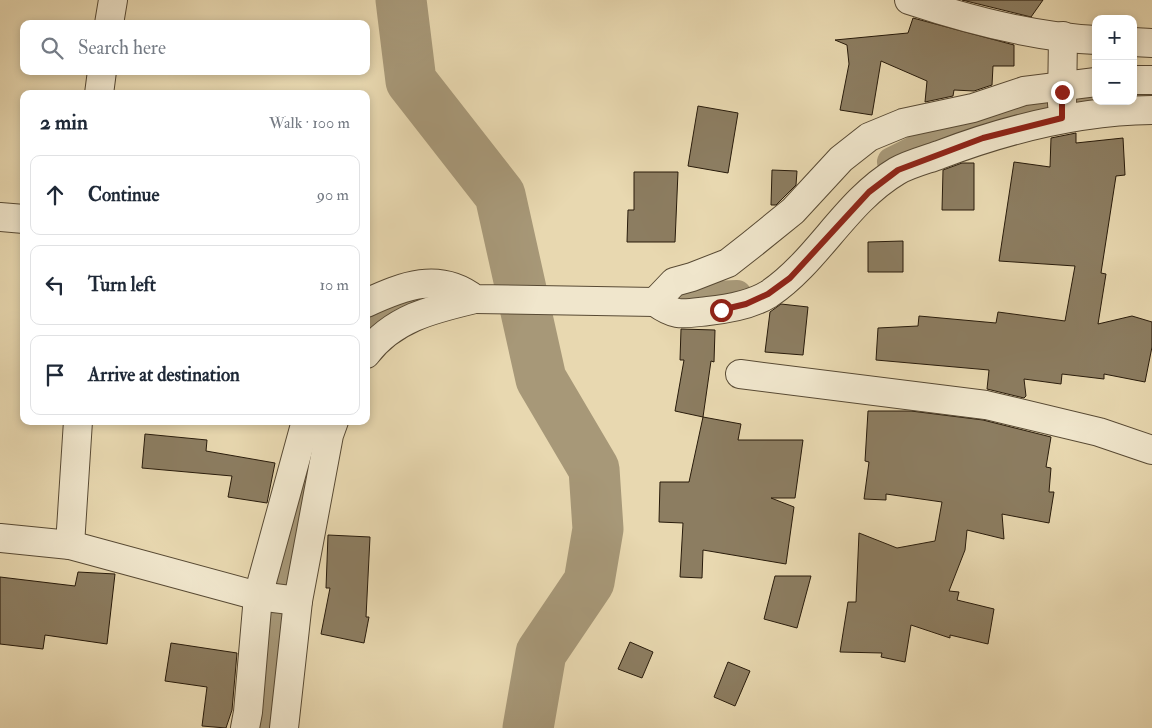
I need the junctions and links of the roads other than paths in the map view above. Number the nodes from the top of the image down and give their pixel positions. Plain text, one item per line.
1 (113, 0) edge
2 (909, 0) edge
3 (110, 20) edge
4 (1063, 36) junction
5 (1092, 40) edge
6 (1137, 42) edge
7 (1152, 43) edge
8 (101, 75) edge
9 (1137, 80) edge
10 (1152, 80) edge
11 (1092, 84) edge
12 (100, 90) edge
13 (1062, 101) junction
14 (1152, 110) edge
15 (0, 217) edge
16 (20, 219) edge
17 (484, 298) junction
18 (370, 301) edge
19 (650, 301) junction
20 (370, 342) edge
21 (740, 374) dead end
22 (78, 425) edge
23 (305, 425) edge
24 (333, 425) edge
25 (1152, 450) edge
26 (0, 538) edge
27 (70, 545) junction
28 (277, 599) junction
29 (245, 728) edge
30 (284, 728) edge

1 - 3 street
2 - 4 street
4 - 5 street
4 - 13 street
6 - 7 street
8 - 12 street
9 - 10 street
11 - 13 street
13 - 14 street
13 - 19 street
13 - 19 street
15 - 16 street
17 - 18 street
17 - 19 street
17 - 20 street
21 - 25 street
22 - 27 street
23 - 28 street
24 - 28 street
26 - 27 street
27 - 28 street
28 - 29 street
28 - 30 street

